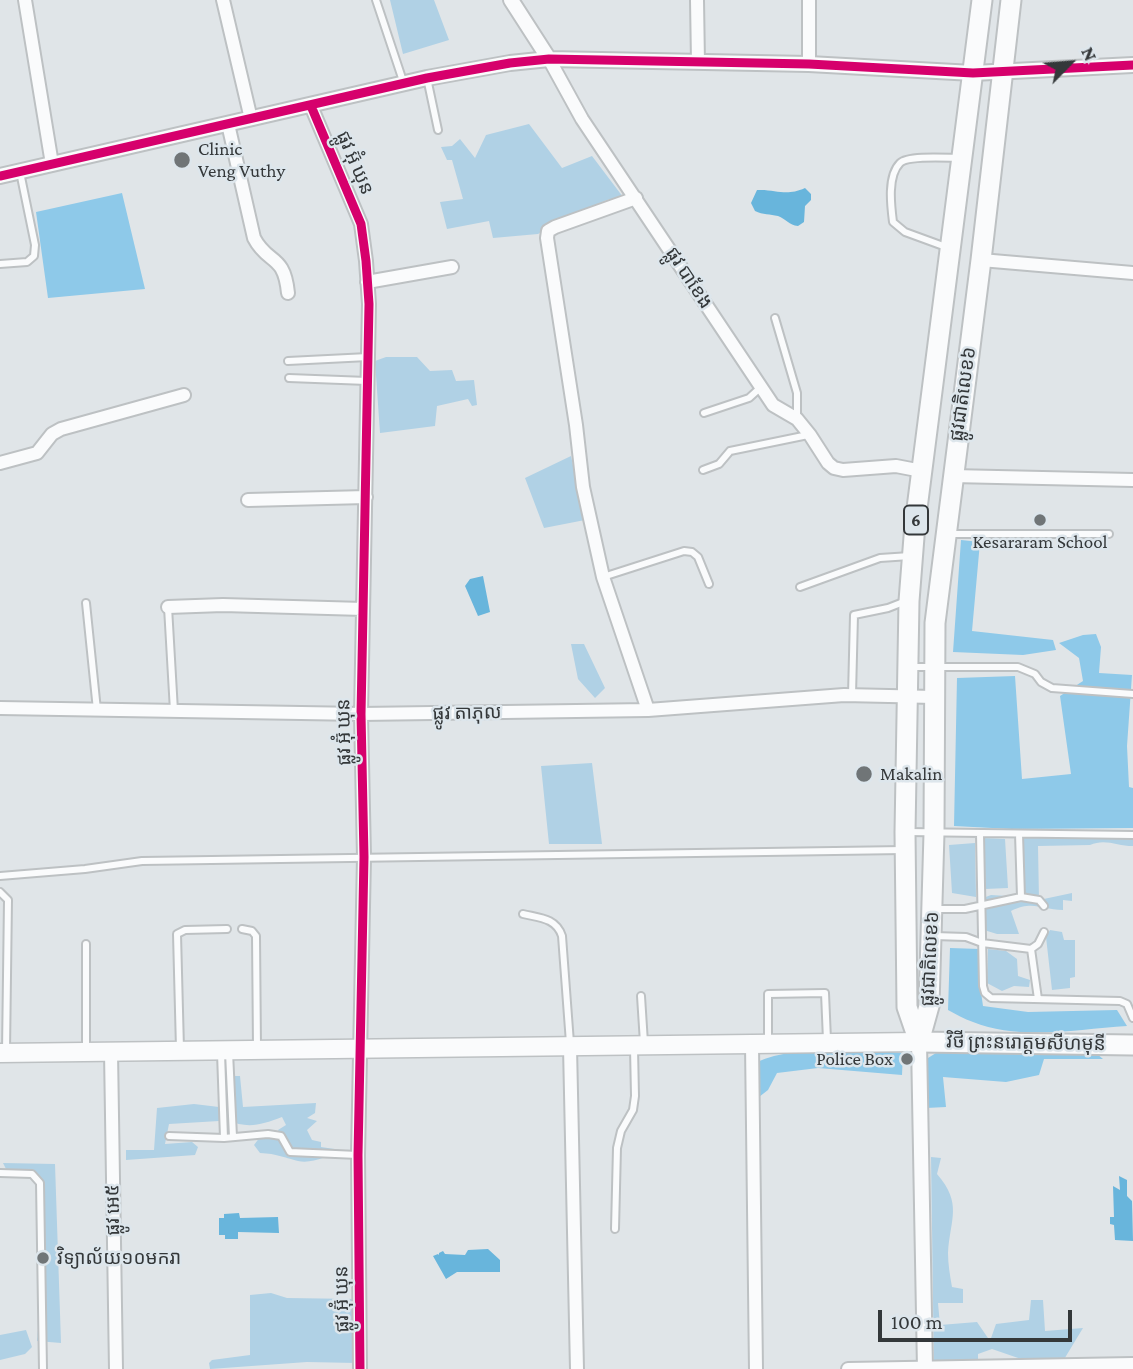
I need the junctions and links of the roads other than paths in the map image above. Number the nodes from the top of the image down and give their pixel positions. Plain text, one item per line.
1 (25, 0) edge
2 (223, 0) edge
3 (376, 0) edge
4 (511, 0) edge
5 (697, 0) edge
6 (810, 0) edge
7 (982, 0) edge
8 (1011, 0) edge
9 (549, 59) junction
10 (698, 62) junction
11 (809, 64) junction
12 (1133, 65) edge
13 (1003, 71) junction
14 (973, 73) junction
15 (428, 78) junction
16 (404, 84) junction
17 (311, 106) junction
18 (251, 119) junction
19 (228, 124) junction
20 (438, 130) dead end
21 (962, 158) junction
22 (52, 164) junction
23 (20, 172) junction
24 (0, 176) edge
25 (636, 198) junction
26 (952, 249) junction
27 (981, 260) junction
28 (0, 264) edge
29 (452, 267) dead end
30 (1133, 273) edge
31 (368, 282) junction
32 (288, 293) dead end
33 (775, 318) dead end
34 (368, 357) junction
35 (288, 361) dead end
36 (289, 378) dead end
37 (368, 381) junction
38 (760, 388) junction
39 (184, 395) dead end
40 (704, 413) dead end
41 (797, 419) junction
42 (810, 435) junction
43 (0, 463) edge
44 (704, 470) dead end
45 (922, 471) junction
46 (953, 476) junction
47 (1133, 480) edge
48 (366, 497) junction
49 (248, 500) dead end
50 (947, 534) junction
51 (1109, 534) dead end
52 (912, 556) junction
53 (603, 577) junction
54 (709, 584) dead end
55 (800, 587) dead end
56 (909, 601) junction
57 (86, 603) dead end
58 (168, 607) joint
59 (363, 609) junction
60 (934, 666) junction
61 (907, 667) junction
62 (1133, 694) edge
63 (852, 695) junction
64 (906, 695) junction
65 (934, 697) junction
66 (0, 708) edge
67 (97, 710) junction
68 (648, 710) junction
69 (174, 711) junction
70 (361, 714) junction
71 (934, 833) junction
72 (980, 834) junction
73 (1019, 834) junction
74 (1133, 835) edge
75 (905, 841) junction
76 (365, 857) junction
77 (0, 876) edge
78 (0, 892) edge
79 (1021, 897) junction
80 (981, 906) junction
81 (1044, 906) dead end
82 (933, 909) junction
83 (523, 914) dead end
84 (227, 929) dead end
85 (242, 929) dead end
86 (1044, 932) dead end
87 (932, 936) junction
88 (982, 943) junction
89 (86, 944) dead end
90 (1031, 949) junction
91 (641, 996) dead end
92 (1038, 999) junction
93 (1130, 1003) edge
94 (1133, 1018) edge
95 (919, 1042) junction
96 (827, 1043) junction
97 (760, 1045) junction
98 (1133, 1045) edge
99 (639, 1046) junction
100 (570, 1047) junction
101 (361, 1049) junction
102 (257, 1050) junction
103 (180, 1051) junction
104 (225, 1051) junction
105 (86, 1052) junction
106 (111, 1052) junction
107 (3, 1053) edge
108 (169, 1136) dead end
109 (233, 1137) junction
110 (224, 1138) junction
111 (358, 1155) junction
112 (0, 1173) edge
113 (615, 1229) dead end
114 (1133, 1364) edge
115 (925, 1368) edge
116 (43, 1369) edge
117 (116, 1369) edge
118 (360, 1369) edge
119 (577, 1369) edge
120 (756, 1369) edge
121 (848, 1369) edge

1 - 22 street
2 - 18 street
3 - 16 lane
4 - 9 street, ផ្លូវ បាខែង
5 - 10 street
6 - 11 street
7 - 14 main road, ផ្លូវជាតិលេខ៦ / 6
8 - 13 main road, ផ្លូវជាតិលេខ៦ / 6
9 - 10 street
9 - 15 street
9 - 25 street, ផ្លូវ បាខែង
10 - 11 street
11 - 14 street
12 - 13 street
13 - 14 street
13 - 27 main road, ផ្លូវជាតិលេខ៦ / 6
14 - 21 main road, ផ្លូវជាតិលេខ៦ / 6
15 - 16 street
15 - 20 lane
16 - 17 street
17 - 18 street
17 - 31 street, ផ្លូវ អ៊ុំ ឃុន
18 - 19 street
19 - 22 street
19 - 32 street
21 - 26 main road, ផ្លូវជាតិលេខ៦ / 6
21 - 26 lane
22 - 23 street
23 - 24 street
23 - 28 lane
25 - 38 street, ផ្លូវ បាខែង
25 - 53 street
26 - 45 main road, ផ្លូវជាតិលេខ៦ / 6
27 - 30 street
27 - 46 main road, ផ្លូវជាតិលេខ៦ / 6
29 - 31 street
31 - 34 street, ផ្លូវ អ៊ុំ ឃុន
33 - 41 lane
34 - 35 lane
34 - 37 street, ផ្លូវ អ៊ុំ ឃុន
36 - 37 lane
37 - 48 street, ផ្លូវ អ៊ុំ ឃុន
38 - 40 lane
38 - 41 street, ផ្លូវ បាខែង
39 - 43 street
41 - 42 street, ផ្លូវ បាខែង
42 - 44 lane
42 - 45 street, ផ្លូវ បាខែង
45 - 52 main road, ផ្លូវជាតិលេខ៦ / 6
46 - 47 street
46 - 50 main road, ផ្លូវជាតិលេខ៦ / 6
48 - 49 street
48 - 59 street, ផ្លូវ អ៊ុំ ឃុន
50 - 51 lane
50 - 60 main road, ផ្លូវជាតិលេខ៦ / 6
52 - 55 lane
52 - 56 main road, ផ្លូវជាតិលេខ៦ / 6
53 - 54 lane
53 - 68 street
56 - 61 main road, ផ្លូវជាតិលេខ៦ / 6
56 - 63 lane
57 - 67 lane
58 - 59 street
58 - 69 lane
59 - 70 street, ផ្លូវ អ៊ុំ ឃុន
60 - 61 lane
60 - 62 lane
60 - 65 main road, ផ្លូវជាតិលេខ៦ / 6
61 - 64 main road, ផ្លូវជាតិលេខ៦ / 6
63 - 64 street, ផ្លូវ តាភុល
63 - 68 street, ផ្លូវ តាភុល
64 - 65 street, ផ្លូវ តាភុល
64 - 75 main road, ផ្លូវជាតិលេខ៦ / 6
65 - 71 main road, ផ្លូវជាតិលេខ៦ / 6
66 - 67 street, ផ្លូវ តាភុល
67 - 69 street, ផ្លូវ តាភុល
68 - 70 street, ផ្លូវ តាភុល
69 - 70 street, ផ្លូវ តាភុល
70 - 76 street, ផ្លូវ អ៊ុំ ឃុន
71 - 72 lane
71 - 75 lane
71 - 82 main road, ផ្លូវជាតិលេខ៦ / 6
72 - 73 lane
72 - 80 lane
73 - 74 lane
73 - 79 lane
75 - 76 lane
75 - 95 main road, ផ្លូវជាតិលេខ៦ / 6
76 - 77 lane
76 - 101 street, ផ្លូវ អ៊ុំ ឃុន
78 - 107 lane
79 - 80 lane
79 - 81 lane
80 - 82 lane
80 - 88 lane
82 - 87 main road, ផ្លូវជាតិលេខ៦ / 6
83 - 100 lane
84 - 103 lane
85 - 102 lane
86 - 90 lane
87 - 88 lane
87 - 95 main road, ផ្លូវជាតិលេខ៦ / 6
88 - 90 lane
88 - 92 lane
89 - 105 lane
90 - 92 lane
91 - 99 lane
92 - 93 lane
93 - 94 lane
95 - 96 main road
95 - 98 main road, វិថី ព្រះនរោត្ដមសីហមុនី
95 - 115 street
96 - 97 main road
96 - 97 lane
97 - 99 main road
97 - 120 street
99 - 100 main road
99 - 113 lane
100 - 101 main road
100 - 119 street
101 - 102 main road
101 - 111 street, ផ្លូវ អ៊ុំ ឃុន
102 - 104 main road
103 - 104 main road
103 - 106 main road
104 - 109 lane
104 - 110 lane
105 - 106 main road
105 - 107 main road
106 - 117 street, ផ្លូវ អេ៥
108 - 110 lane
109 - 110 lane
109 - 111 lane
111 - 118 street, ផ្លូវ អ៊ុំ ឃុន
112 - 116 lane
114 - 115 street
115 - 121 street

